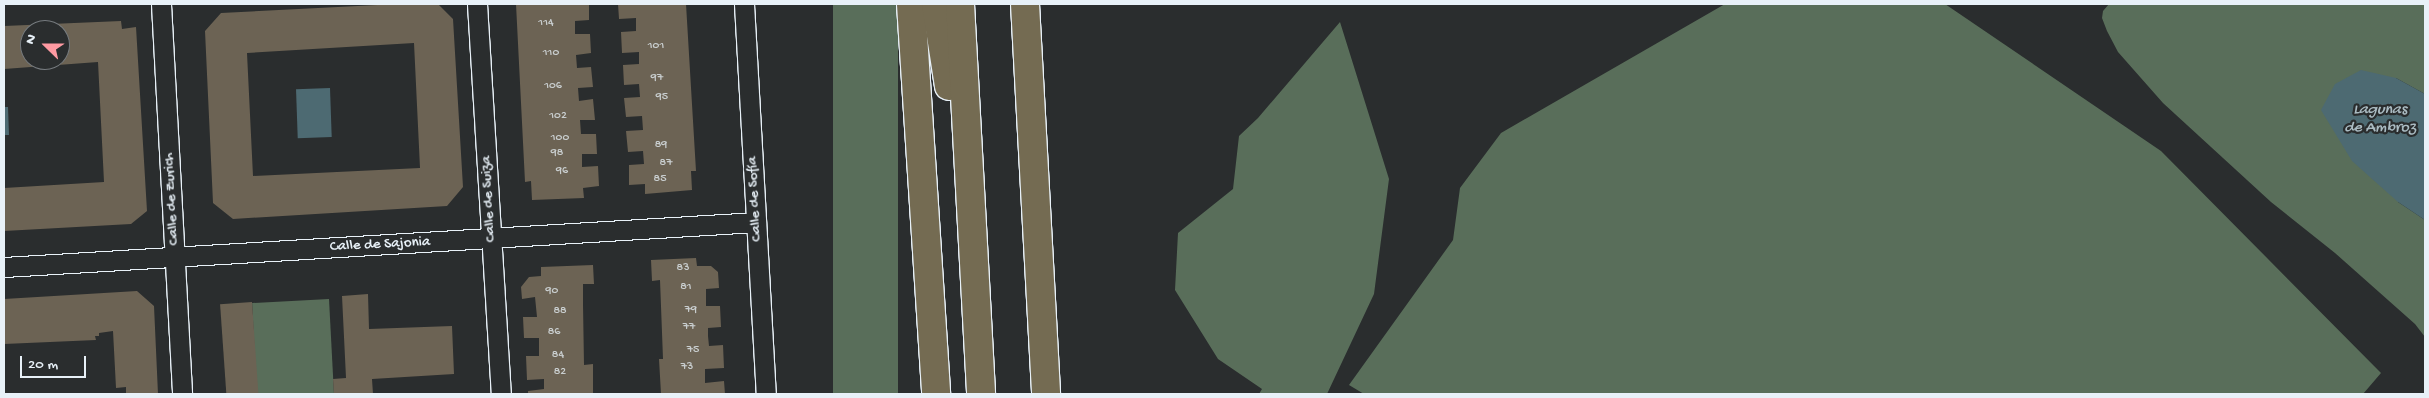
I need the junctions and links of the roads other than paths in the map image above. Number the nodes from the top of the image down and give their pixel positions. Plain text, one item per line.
1 (161, 4) edge
2 (477, 4) edge
3 (744, 4) edge
4 (911, 4) edge
5 (936, 4) edge
6 (960, 4) edge
7 (1025, 4) edge
8 (972, 217) junction
9 (756, 222) junction
10 (492, 239) junction
11 (175, 257) junction
12 (4, 267) edge
13 (1046, 390) edge
14 (182, 394) edge
15 (500, 394) edge
16 (766, 394) edge
17 (936, 394) edge
18 (981, 394) edge

1 - 11 street, Calle de Zurich
2 - 10 street, Calle de Suiza
3 - 9 street, Calle de Sofía
4 - 17 highway
5 - 8 highway
6 - 8 highway
7 - 13 highway
8 - 18 highway
9 - 10 street, Calle de Sajonia
9 - 16 street, Calle de Sofía
10 - 11 street, Calle de Sajonia
10 - 15 street, Calle de Suiza
11 - 12 street, Calle de Sajonia
11 - 14 street, Calle de Zurich

